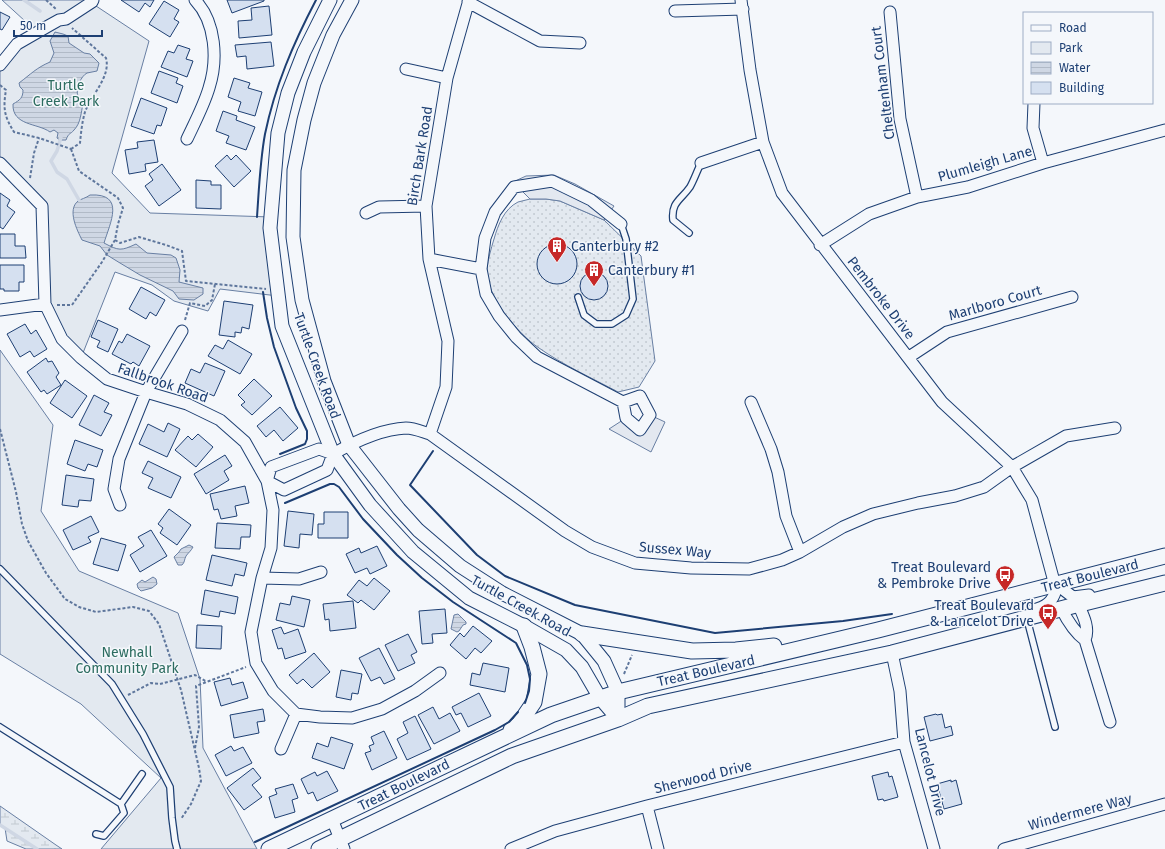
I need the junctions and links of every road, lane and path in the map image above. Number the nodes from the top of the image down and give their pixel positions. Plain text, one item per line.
1 (46, 0) edge
2 (93, 0) edge
3 (195, 0) edge
4 (330, 0) edge
5 (352, 0) edge
6 (469, 1) edge
7 (742, 4) edge
8 (675, 12) dead end
9 (890, 12) dead end
10 (66, 19) junction
11 (580, 42) dead end
12 (0, 65) edge
13 (406, 69) dead end
14 (447, 78) junction
15 (0, 85) edge
16 (1034, 104) edge
17 (1165, 130) edge
18 (39, 138) junction
19 (187, 139) dead end
20 (763, 142) junction
21 (71, 149) junction
22 (0, 163) edge
23 (701, 163) joint
24 (1043, 163) junction
25 (26, 188) junction
26 (917, 197) junction
27 (426, 206) junction
28 (366, 213) dead end
29 (621, 224) joint
30 (689, 233) dead end
31 (115, 240) junction
32 (820, 244) junction
33 (429, 259) junction
34 (481, 269) junction
35 (215, 284) junction
36 (277, 289) junction
37 (578, 297) dead end
38 (1072, 297) dead end
39 (45, 304) junction
40 (0, 310) edge
41 (182, 331) joint
42 (909, 357) junction
43 (146, 392) junction
44 (622, 402) dead end
45 (751, 402) dead end
46 (1115, 428) dead end
47 (0, 429) edge
48 (430, 434) junction
49 (349, 445) junction
50 (334, 454) junction
51 (1012, 467) junction
52 (267, 481) junction
53 (120, 505) dead end
54 (800, 552) junction
55 (1165, 556) edge
56 (0, 569) edge
57 (321, 572) dead end
58 (262, 578) junction
59 (1165, 583) edge
60 (1056, 584) junction
61 (1112, 596) junction
62 (1078, 604) junction
63 (1061, 608) junction
64 (1026, 618) junction
65 (524, 626) junction
66 (582, 634) junction
67 (946, 639) junction
68 (837, 640) junction
69 (1085, 640) junction
70 (633, 652) dead end
71 (892, 653) junction
72 (256, 663) junction
73 (440, 672) dead end
74 (177, 680) junction
75 (207, 682) junction
76 (620, 685) junction
77 (600, 698) junction
78 (121, 700) junction
79 (296, 714) junction
80 (618, 719) junction
81 (1110, 722) dead end
82 (0, 727) edge
83 (1055, 727) dead end
84 (504, 736) junction
85 (904, 742) junction
86 (195, 749) junction
87 (281, 749) dead end
88 (142, 774) dead end
89 (121, 804) junction
90 (1165, 804) edge
91 (647, 806) junction
92 (332, 819) junction
93 (173, 830) junction
94 (96, 834) dead end
95 (343, 844) edge
96 (177, 849) edge
97 (269, 849) edge
98 (319, 849) edge
99 (511, 849) edge
100 (658, 849) edge
101 (934, 849) edge
102 (1004, 849) edge

1 - 10 path
2 - 10 street
3 - 19 street
4 - 36 street, Turtle Creek Road
5 - 49 street, Turtle Creek Road
6 - 11 street
6 - 14 street, Birch Bark Road
7 - 8 street
7 - 20 street, Pembroke Drive
9 - 26 street, Cheltenham Court
10 - 12 street
10 - 21 path
13 - 14 street
14 - 27 street, Birch Bark Road
15 - 18 path
16 - 24 street
17 - 24 street, Plumleigh Lane
18 - 21 path
18 - 25 path
20 - 23 street
20 - 32 street, Pembroke Drive
21 - 31 path
22 - 25 street, Fallbrook Road
23 - 30 lane
24 - 26 street, Plumleigh Lane
25 - 39 street, Fallbrook Road
26 - 32 street, Plumleigh Lane
27 - 28 street
27 - 33 street, Birch Bark Road
29 - 34 street
29 - 37 lane
31 - 35 path
31 - 39 path
32 - 42 street, Pembroke Drive
33 - 34 street
33 - 48 street, Birch Bark Road
34 - 44 street
35 - 36 path
35 - 41 path
36 - 50 street, Turtle Creek Road
38 - 42 street, Marlboro Court
39 - 40 street
39 - 43 street, Fallbrook Road
41 - 43 street
42 - 51 street, Pembroke Drive
43 - 52 street, Fallbrook Road
43 - 53 street
45 - 54 street
46 - 51 street, Sussex Way
47 - 74 path
48 - 49 street, Sussex Way
48 - 54 street, Sussex Way
49 - 50 street, Sussex Way
49 - 66 street, Turtle Creek Road
50 - 52 street
50 - 52 street
50 - 65 street, Turtle Creek Road
51 - 54 street, Sussex Way
51 - 60 street, Pembroke Drive
52 - 58 street, Fallbrook Road
55 - 60 main road, Treat Boulevard
56 - 78 lane
57 - 58 street
58 - 72 street, Fallbrook Road
59 - 61 main road, Treat Boulevard
60 - 61 street
60 - 67 street
60 - 68 main road, Treat Boulevard
61 - 62 main road, Treat Boulevard
62 - 63 main road, Treat Boulevard
62 - 69 street
63 - 64 main road, Treat Boulevard
63 - 69 street
64 - 67 main road, Treat Boulevard
64 - 83 lane
65 - 77 street, Turtle Creek Road
65 - 84 main road
66 - 68 main road
66 - 76 street, Turtle Creek Road
67 - 71 main road, Treat Boulevard
68 - 76 main road, Treat Boulevard
69 - 81 street
70 - 76 path
71 - 80 main road, Treat Boulevard
71 - 85 street, Lancelot Drive
72 - 75 path
72 - 79 street, Fallbrook Road
73 - 79 street
74 - 75 path
74 - 78 path
74 - 86 path
75 - 86 path
76 - 77 main road, Treat Boulevard
76 - 80 street, Turtle Creek Road
77 - 80 street, Turtle Creek Road
77 - 84 main road, Treat Boulevard
78 - 93 lane
79 - 87 street
80 - 95 main road, Treat Boulevard
82 - 89 lane
84 - 92 main road, Treat Boulevard
85 - 91 street, Sherwood Drive
85 - 101 street, Lancelot Drive
86 - 93 path
88 - 89 lane
89 - 94 lane
90 - 102 street, Windermere Way
91 - 99 street, Sherwood Drive
91 - 100 street
92 - 95 street
92 - 97 main road, Treat Boulevard
93 - 96 lane
95 - 98 main road, Treat Boulevard

